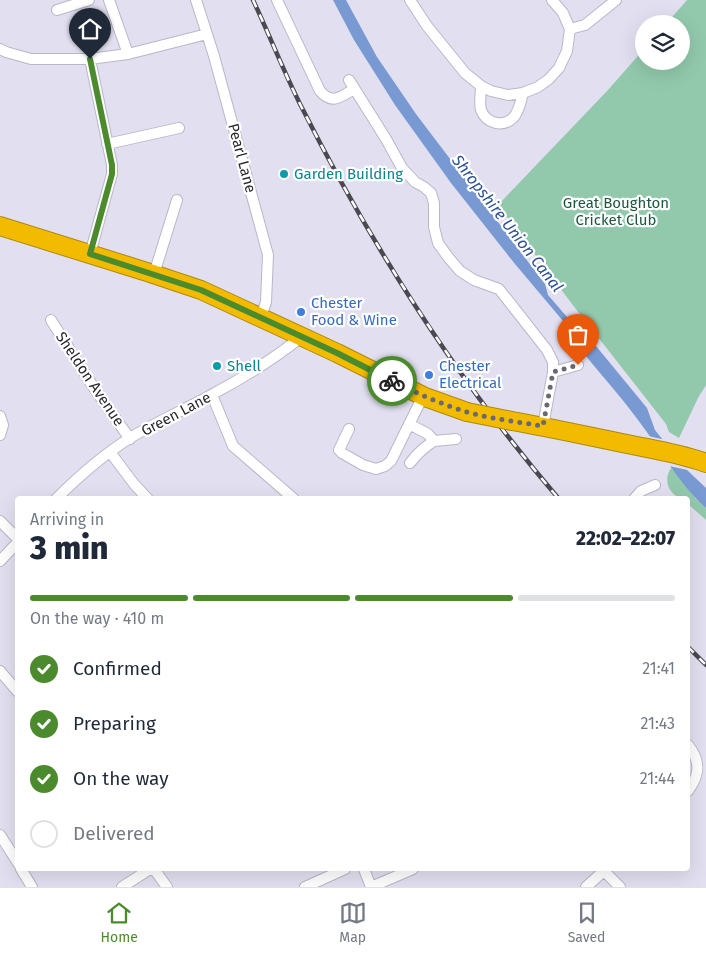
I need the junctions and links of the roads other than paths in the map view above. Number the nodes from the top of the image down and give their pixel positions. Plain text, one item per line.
1 (90, 0) edge
2 (109, 0) edge
3 (196, 0) edge
4 (277, 0) edge
5 (410, 0) edge
6 (552, 0) edge
7 (616, 0) edge
8 (57, 10) dead end
9 (570, 29) junction
10 (207, 34) junction
11 (0, 48) edge
12 (128, 54) junction
13 (90, 59) junction
14 (349, 80) dead end
15 (481, 86) junction
16 (354, 89) junction
17 (523, 93) junction
18 (179, 128) dead end
19 (107, 144) junction
20 (176, 200) dead end
21 (0, 226) edge
22 (90, 254) junction
23 (154, 274) junction
24 (261, 318) junction
25 (51, 320) dead end
26 (301, 337) junction
27 (578, 365) dead end
28 (553, 372) junction
29 (212, 395) junction
30 (423, 396) junction
31 (0, 416) edge
32 (409, 424) junction
33 (543, 426) junction
34 (349, 429) dead end
35 (0, 435) edge
36 (130, 439) junction
37 (456, 439) dead end
38 (434, 441) junction
39 (110, 452) junction
40 (410, 463) dead end
41 (706, 463) edge
42 (654, 484) dead end
43 (59, 496) edge
44 (145, 496) edge
45 (291, 496) edge
46 (637, 496) edge
47 (0, 521) edge
48 (15, 538) edge
49 (15, 544) edge
50 (0, 561) edge
51 (0, 671) edge
52 (15, 688) edge
53 (690, 748) edge
54 (690, 787) edge
55 (0, 835) edge
56 (15, 858) edge
57 (22, 871) edge
58 (147, 871) edge
59 (155, 871) edge
60 (341, 871) edge
61 (365, 871) edge
62 (408, 871) edge
63 (604, 871) edge
64 (606, 871) edge
65 (32, 887) edge
66 (122, 887) edge
67 (167, 887) edge
68 (305, 887) edge
69 (371, 887) edge
70 (586, 887) edge
71 (620, 887) edge

1 - 8 street
2 - 12 street
3 - 10 street, Pearl Lane
4 - 16 street
5 - 15 street
6 - 9 street
7 - 9 street
9 - 17 street
10 - 12 street
10 - 24 street, Pearl Lane
11 - 13 street
12 - 13 street
13 - 19 street
14 - 16 street
15 - 17 street
15 - 17 street
16 - 28 street
18 - 19 street
19 - 22 street
20 - 23 street
21 - 22 highway
22 - 23 highway
23 - 24 highway
24 - 26 highway
25 - 36 street, Sheldon Avenue
26 - 29 street, Green Lane
26 - 30 highway
27 - 28 street
28 - 33 street
29 - 36 street, Green Lane
29 - 45 street
30 - 32 street
30 - 33 highway, bridge
31 - 35 street
32 - 34 street
32 - 38 street
33 - 41 highway
36 - 39 street, Green Lane
37 - 38 street
38 - 40 street
39 - 43 street, Green Lane
39 - 44 street
42 - 46 street
47 - 48 street
49 - 50 street
51 - 52 street
53 - 54 street
55 - 56 street
57 - 65 street
58 - 66 street
59 - 67 street
60 - 68 street
61 - 69 street
62 - 69 street
63 - 70 street
64 - 71 street

